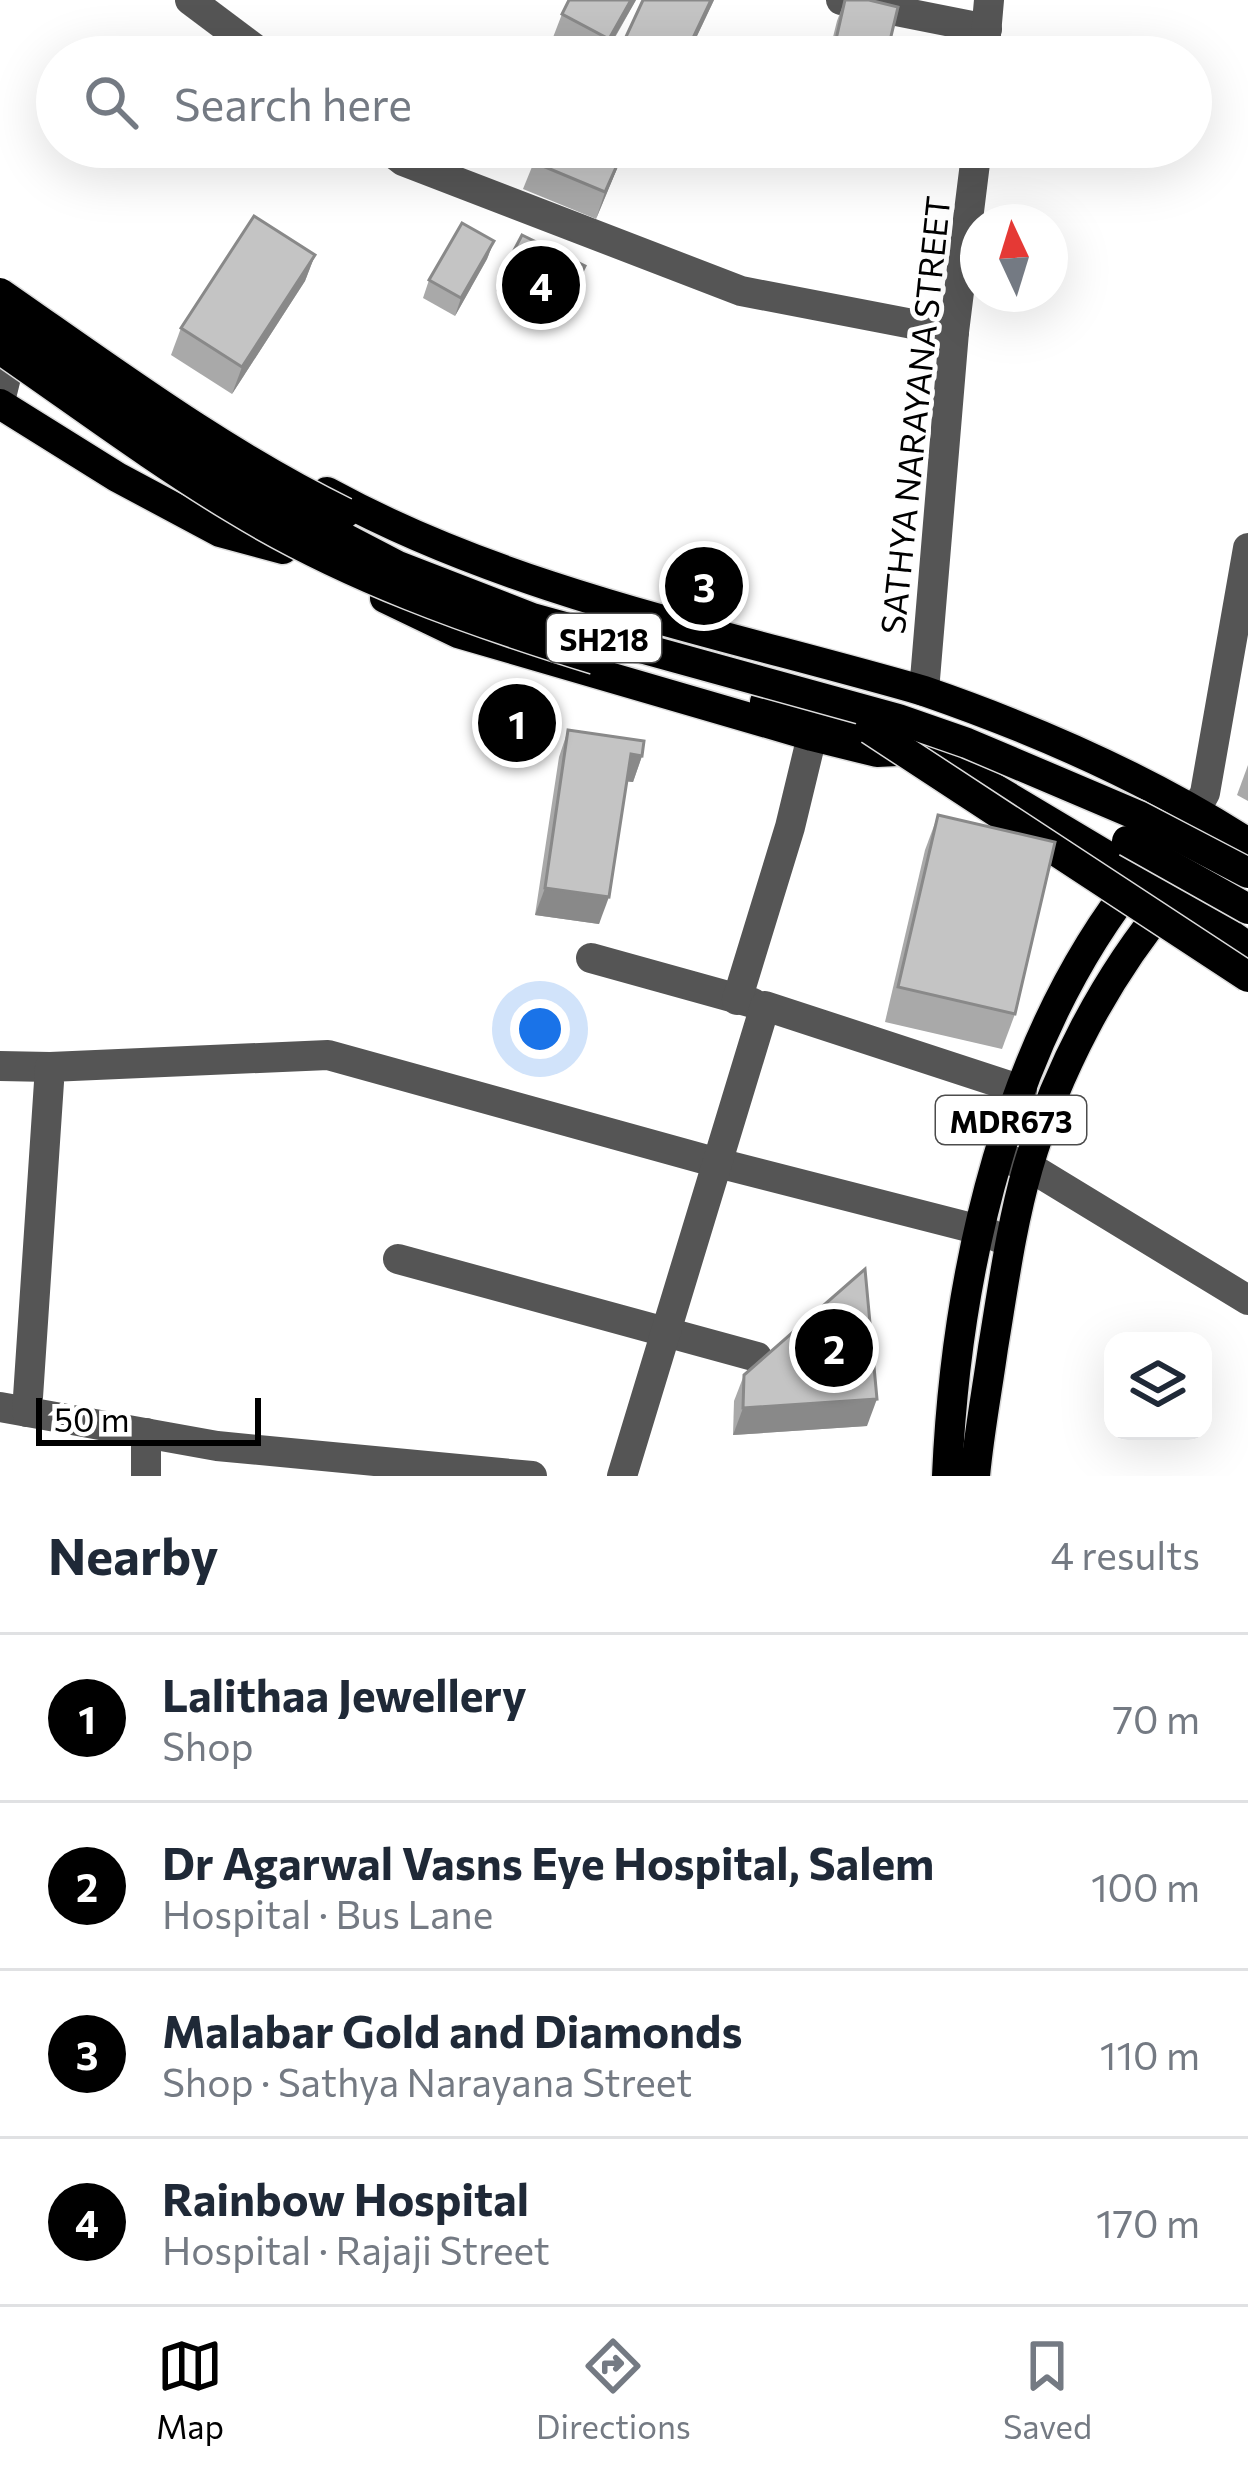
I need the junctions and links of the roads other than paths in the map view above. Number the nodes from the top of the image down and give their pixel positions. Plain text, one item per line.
1 (190, 0) edge
2 (841, 0) edge
3 (987, 29) edge
4 (238, 36) edge
5 (421, 168) edge
6 (974, 168) edge
7 (0, 277) edge
8 (13, 295) edge
9 (0, 318) edge
10 (955, 332) junction
11 (0, 349) edge
12 (0, 365) edge
13 (0, 403) edge
14 (388, 525) junction
15 (1248, 548) edge
16 (283, 549) junction
17 (924, 691) junction
18 (870, 729) junction
19 (812, 736) junction
20 (1195, 811) junction
21 (1241, 839) edge
22 (1248, 873) edge
23 (1140, 875) junction
24 (1174, 896) junction
25 (1248, 909) edge
26 (1248, 946) edge
27 (592, 958) dead end
28 (1248, 977) edge
29 (751, 1003) junction
30 (0, 1066) edge
31 (50, 1067) junction
32 (1022, 1090) junction
33 (998, 1156) junction
34 (718, 1163) junction
35 (1028, 1166) junction
36 (980, 1230) junction
37 (1010, 1242) junction
38 (398, 1259) dead end
39 (1248, 1300) edge
40 (667, 1331) junction
41 (757, 1357) edge
42 (13, 1409) edge
43 (146, 1433) junction
44 (317, 1466) edge
45 (146, 1476) edge
46 (532, 1476) edge
47 (622, 1476) edge
48 (947, 1476) edge
49 (975, 1476) edge

1 - 4 street
2 - 3 street
5 - 10 street
6 - 10 street, SATHYA NARAYANA STREET
7 - 8 main road
8 - 13 street
8 - 14 main road
8 - 14 main road, bridge
9 - 22 main road, SH218, bridge
10 - 17 street, SATHYA NARAYANA STREET
11 - 18 main road, SH218, bridge
12 - 16 main road
13 - 16 main road
14 - 17 main road
15 - 20 street
16 - 19 main road
17 - 20 main road
18 - 25 main road, bridge
18 - 28 main road, bridge
19 - 23 main road
19 - 29 street
20 - 21 main road
20 - 23 main road, MDR673
21 - 24 main road
23 - 24 main road
23 - 32 main road, MDR673
24 - 26 main road
24 - 35 main road
27 - 29 street
29 - 32 street
29 - 34 street
30 - 31 street
31 - 34 street
31 - 42 street
32 - 33 main road, MDR673
33 - 35 street
33 - 36 main road, MDR673
34 - 36 street
34 - 40 street
35 - 37 main road
35 - 39 street
36 - 37 street
36 - 48 main road, MDR673
37 - 49 main road
38 - 40 street
40 - 41 street
40 - 47 street
42 - 43 street
43 - 44 street
43 - 45 street
44 - 46 street

